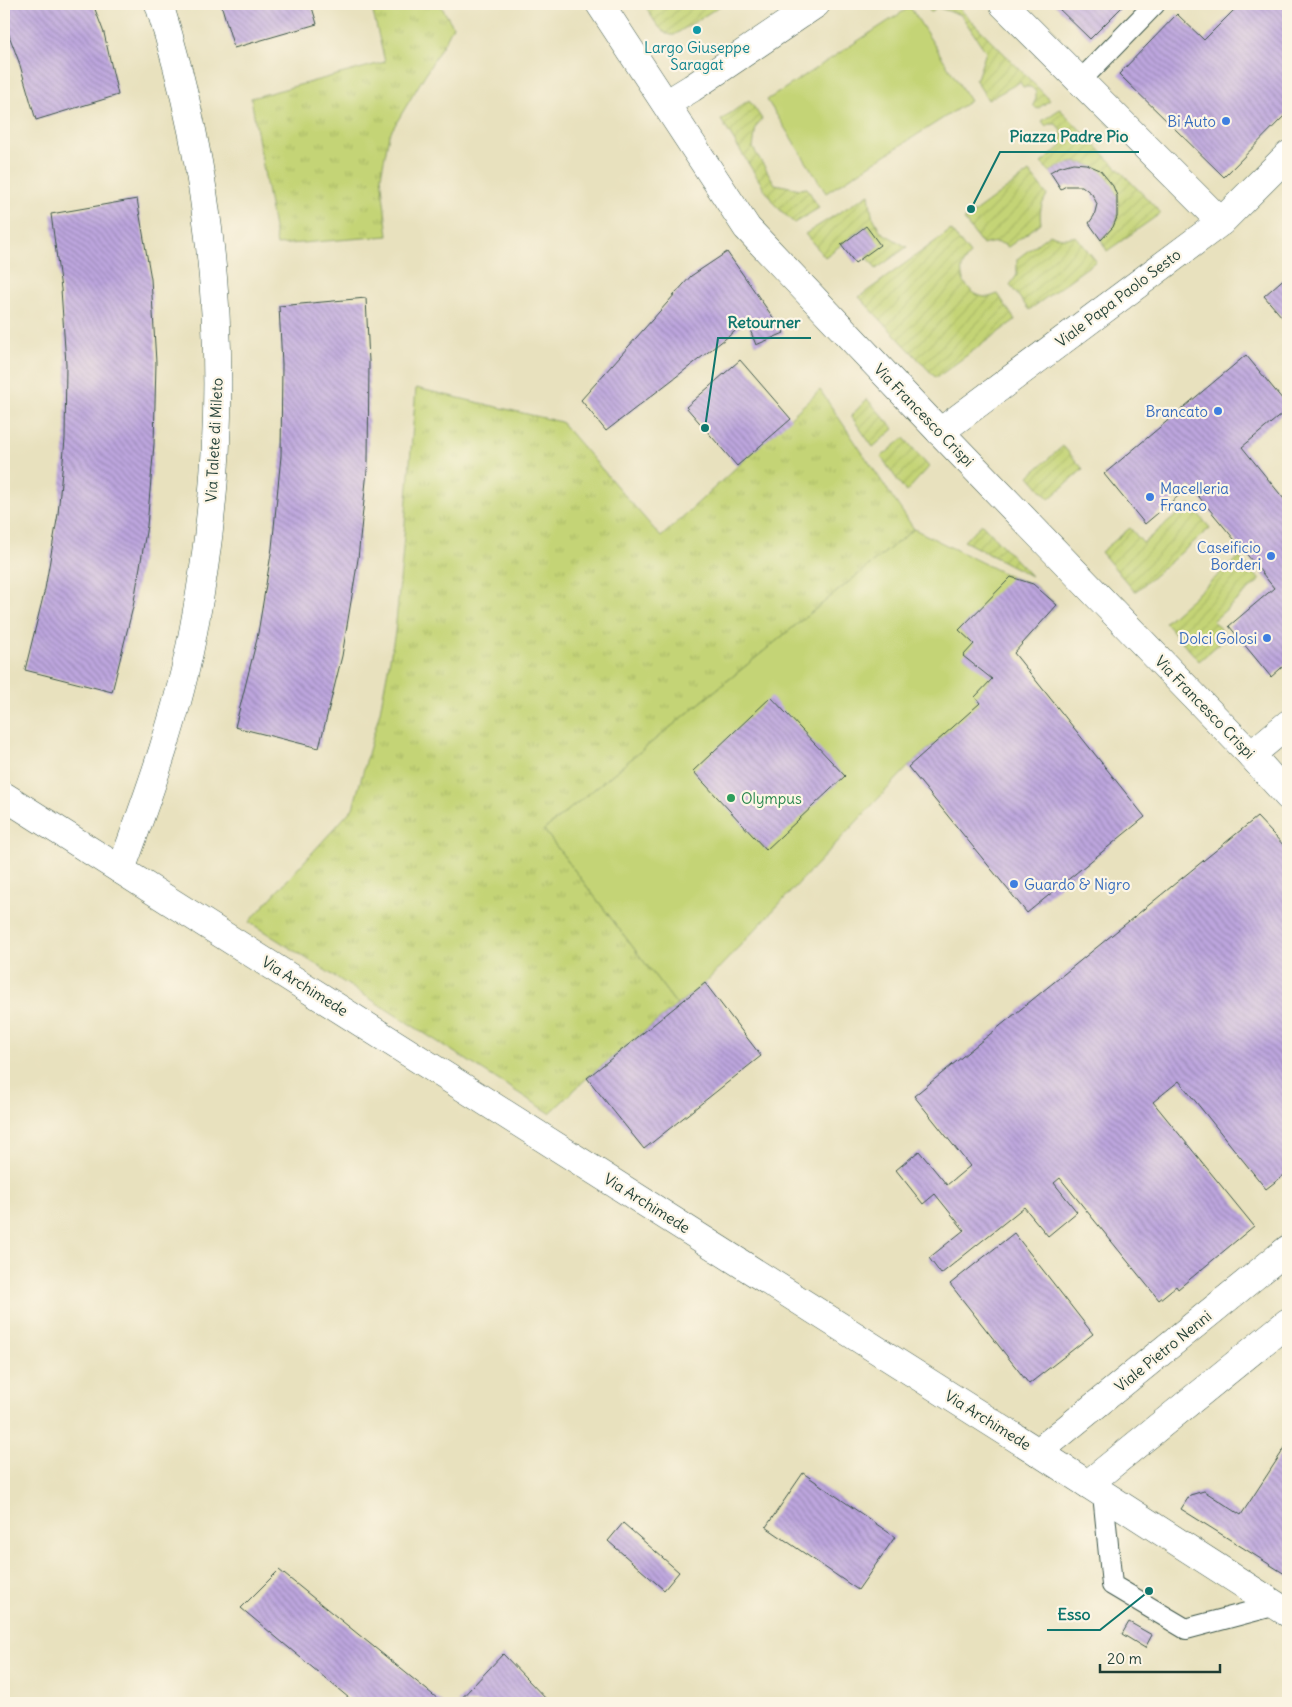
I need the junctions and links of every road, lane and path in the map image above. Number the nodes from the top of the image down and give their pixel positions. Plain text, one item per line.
1 (159, 4) edge
2 (600, 4) edge
3 (816, 4) edge
4 (1003, 4) edge
5 (1155, 4) edge
6 (1080, 80) junction
7 (666, 104) junction
8 (1288, 155) edge
9 (1221, 222) junction
10 (940, 432) junction
11 (1288, 724) edge
12 (1251, 755) junction
13 (4, 796) edge
14 (1288, 796) edge
15 (121, 870) junction
16 (1288, 1249) edge
17 (1288, 1322) edge
18 (1038, 1452) junction
19 (1095, 1489) junction
20 (1283, 1609) edge

1 - 15 street, Via Talete di Mileto
2 - 7 street, Via Francesco Crispi
3 - 7 street
4 - 6 street
5 - 6 lane
6 - 9 street
7 - 10 street, Via Francesco Crispi
8 - 9 street, Viale Papa Paolo Sesto
9 - 10 street, Viale Papa Paolo Sesto
10 - 12 street, Via Francesco Crispi
11 - 12 street
12 - 14 street, Via Francesco Crispi
13 - 15 street, Via Archimede
15 - 18 street, Via Archimede
16 - 18 street, Viale Pietro Nenni
17 - 19 street
18 - 19 street, Via Archimede
19 - 20 street, Via Archimede
19 - 20 lane

